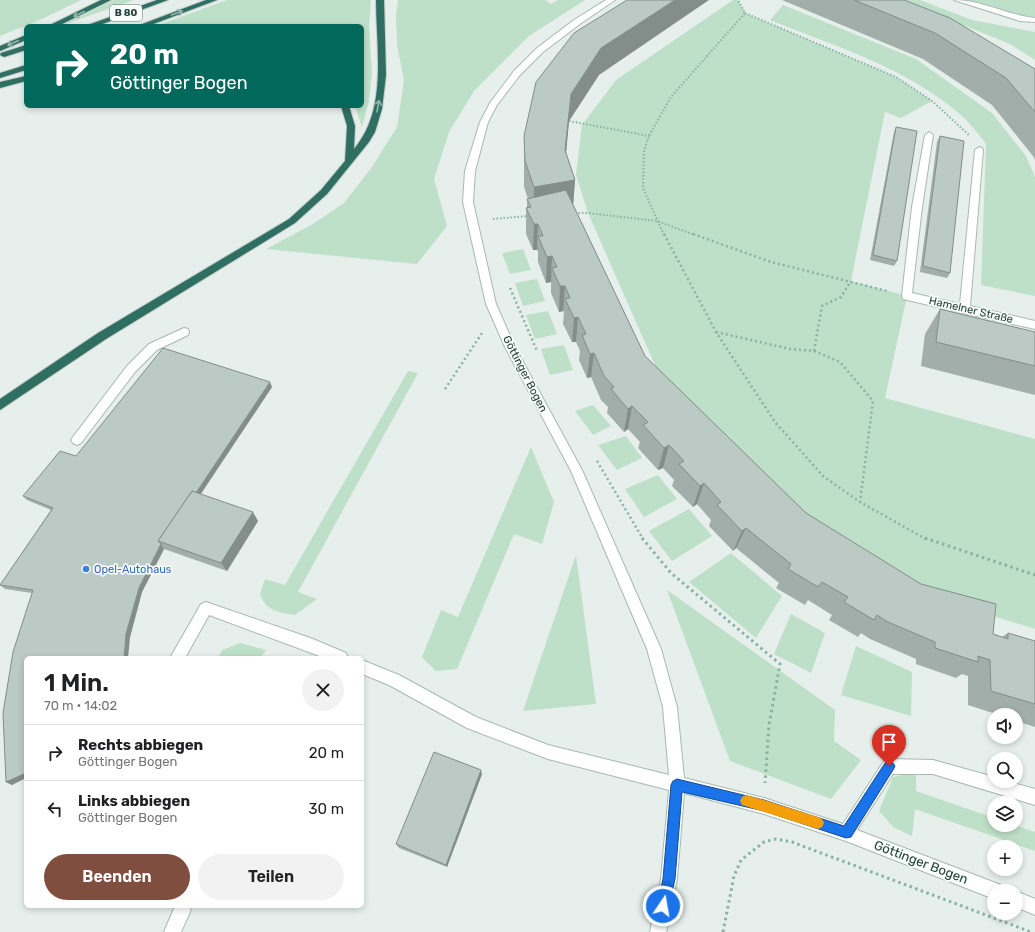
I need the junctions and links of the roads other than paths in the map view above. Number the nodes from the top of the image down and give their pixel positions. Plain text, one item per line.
1 (106, 0) edge
2 (164, 0) edge
3 (213, 0) edge
4 (380, 0) edge
5 (611, 0) edge
6 (958, 0) edge
7 (1035, 20) edge
8 (56, 24) edge
9 (95, 24) edge
10 (147, 24) edge
11 (24, 38) edge
12 (24, 48) edge
13 (0, 49) edge
14 (0, 56) edge
15 (24, 68) edge
16 (0, 76) edge
17 (24, 79) edge
18 (0, 85) edge
19 (346, 108) edge
20 (929, 135) dead end
21 (979, 150) road end
22 (349, 160) junction
23 (965, 308) junction
24 (1035, 325) edge
25 (184, 332) dead end
26 (1, 406) edge
27 (77, 440) dead end
28 (178, 656) edge
29 (336, 656) edge
30 (364, 668) edge
31 (677, 785) junction
32 (1035, 797) edge
33 (846, 833) junction
34 (987, 888) edge
35 (1023, 902) edge
36 (1035, 906) edge
37 (183, 908) edge
38 (172, 932) edge
39 (658, 932) edge

1 -> 8 highway
2 - 9 highway, B 80
10 -> 3 highway, B 80
22 -> 4 highway
5 - 31 street, Göttinger Bogen
6 - 7 street
11 -> 13 highway
12 - 14 highway
15 - 16 highway
17 - 18 highway
19 - 22 highway
20 - 23 street, Hamelner Straße
21 - 23 street
22 - 26 highway
23 - 24 street, Hamelner Straße
25 - 27 street
28 - 29 street
30 - 31 street
31 - 33 street, Göttinger Bogen
31 - 39 street, Göttinger Bogen
32 - 33 street
33 - 34 street, Göttinger Bogen
35 - 36 street
37 - 38 street

